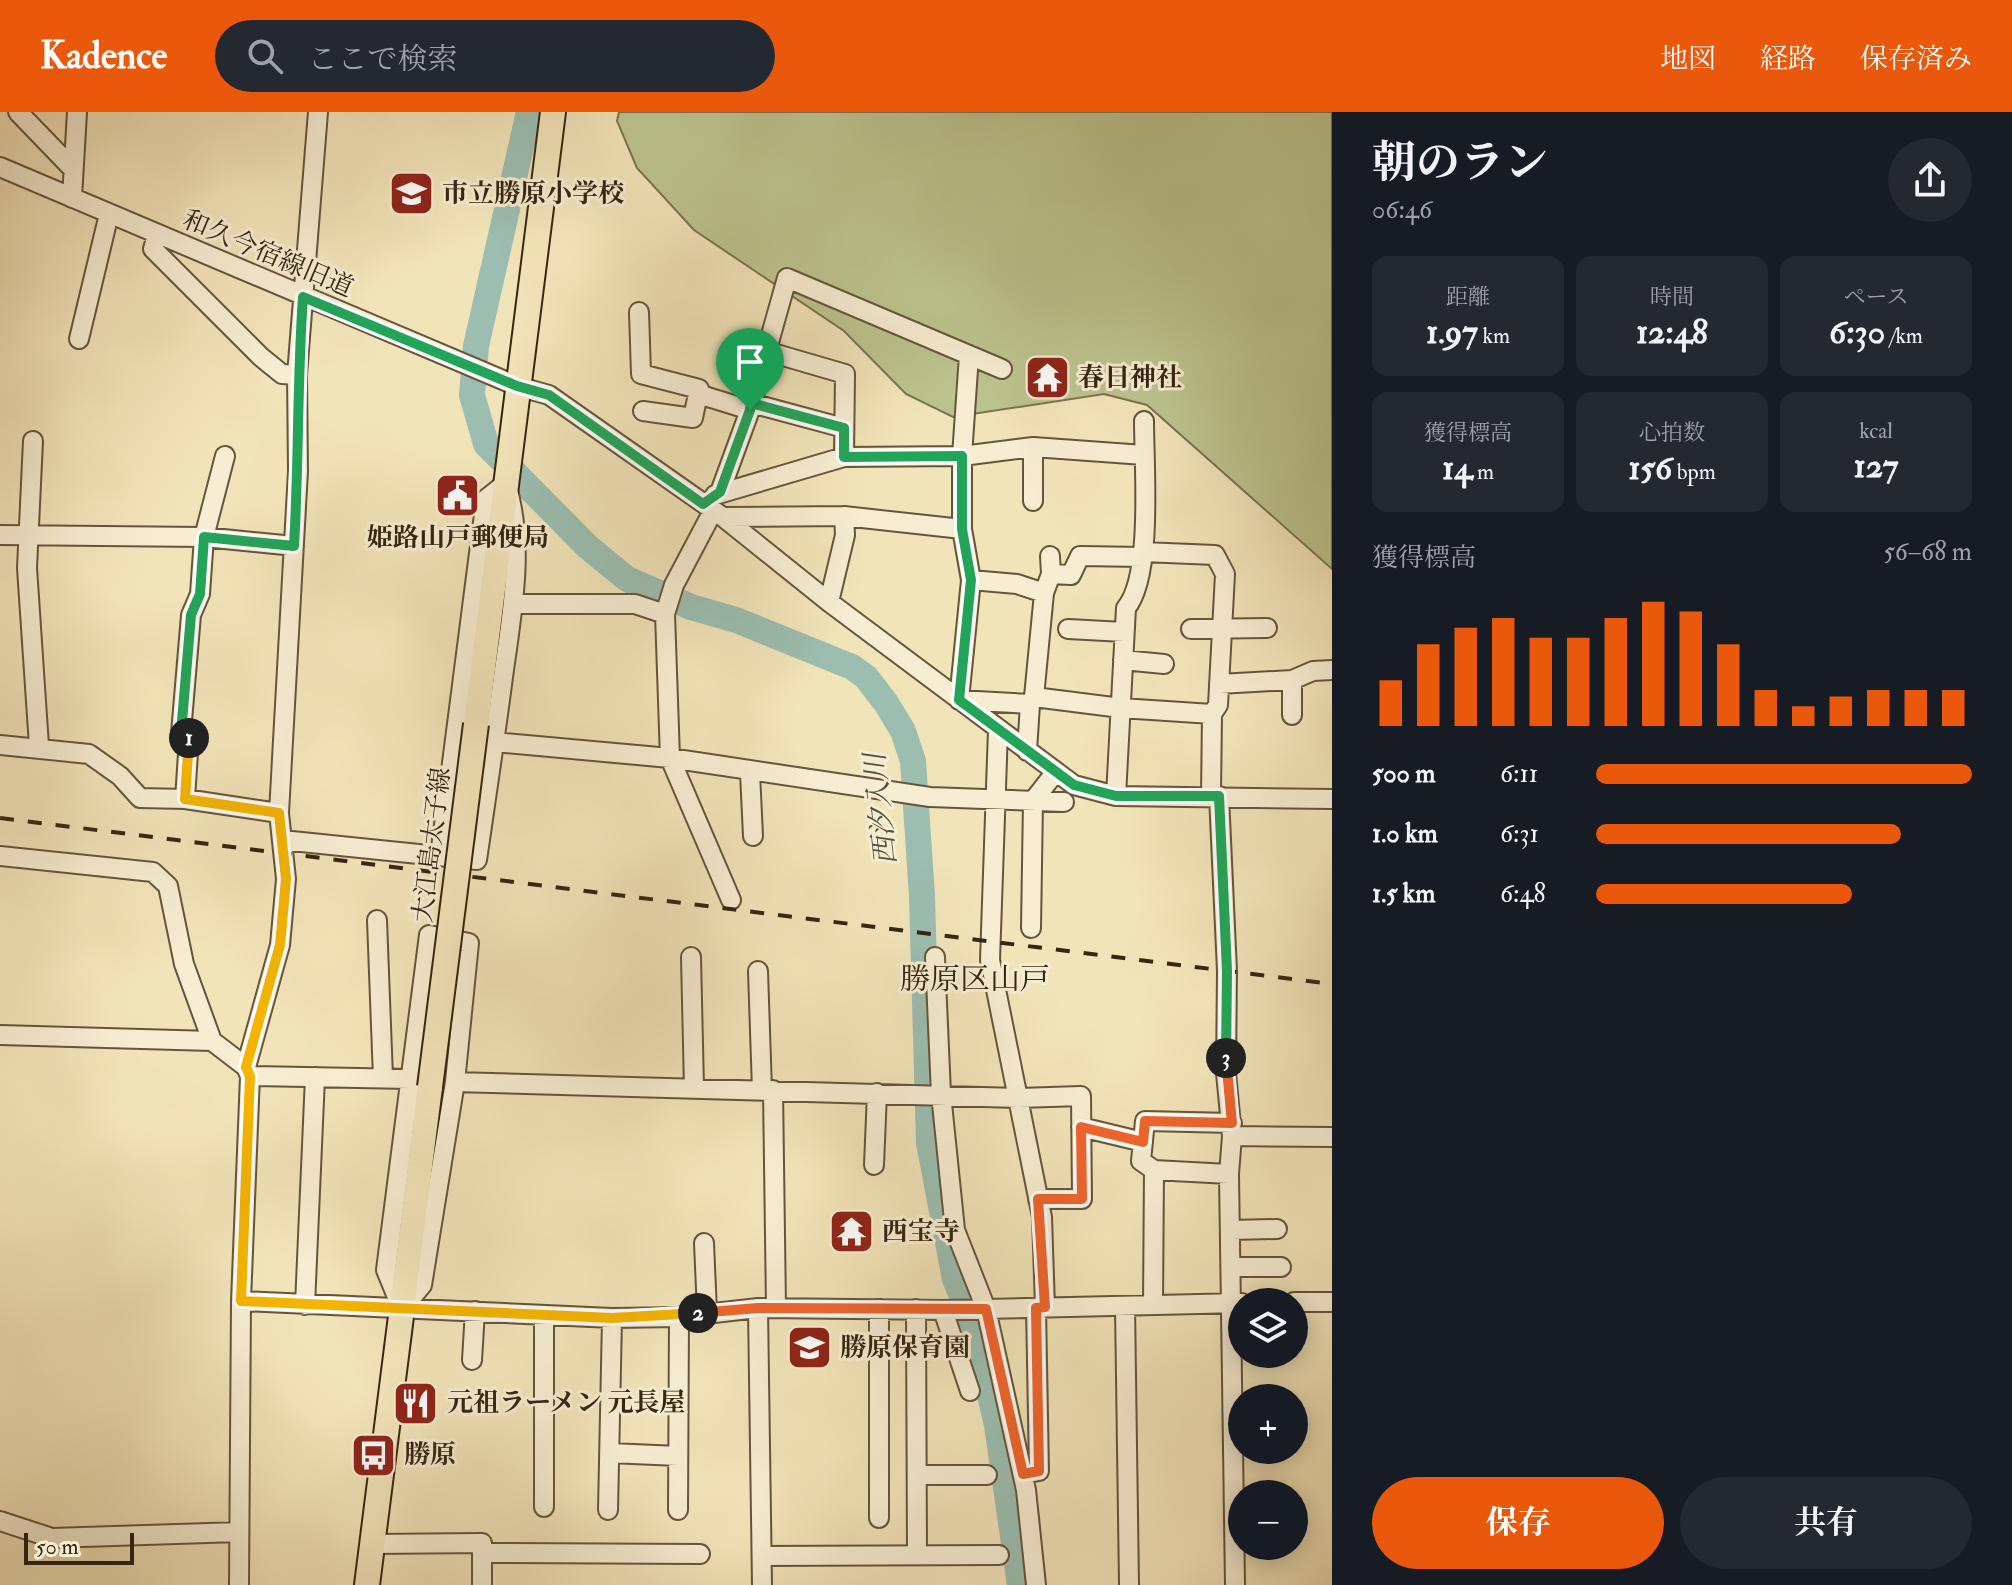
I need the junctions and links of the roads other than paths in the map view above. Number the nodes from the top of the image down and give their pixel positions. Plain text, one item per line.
1 (18, 112) edge
2 (77, 112) edge
3 (318, 112) edge
4 (553, 112) edge
5 (0, 167) edge
6 (73, 169) junction
7 (72, 198) junction
8 (109, 214) junction
9 (157, 235) junction
10 (303, 297) junction
11 (639, 312) dead end
12 (79, 339) dead end
13 (766, 351) junction
14 (969, 355) junction
15 (1002, 369) dead end
16 (297, 375) junction
17 (517, 386) junction
18 (698, 394) junction
19 (751, 406) junction
20 (643, 411) dead end
21 (1144, 421) dead end
22 (844, 428) junction
23 (33, 441) dead end
24 (1033, 447) junction
25 (1144, 455) junction
26 (225, 456) dead end
27 (962, 456) junction
28 (844, 457) junction
29 (506, 483) junction
30 (720, 492) junction
31 (1033, 501) dead end
32 (713, 511) junction
33 (844, 516) junction
34 (962, 529) junction
35 (27, 534) junction
36 (0, 535) edge
37 (204, 537) junction
38 (480, 537) junction
39 (518, 541) junction
40 (294, 546) junction
41 (1142, 554) junction
42 (496, 569) junction
43 (971, 580) junction
44 (1044, 593) junction
45 (829, 602) junction
46 (513, 604) junction
47 (665, 614) junction
48 (1223, 628) junction
49 (1267, 628) dead end
50 (1068, 629) dead end
51 (1191, 629) dead end
52 (1124, 632) junction
53 (1123, 660) junction
54 (1164, 664) dead end
55 (1332, 670) edge
56 (1292, 680) junction
57 (1219, 684) junction
58 (959, 700) junction
59 (1032, 701) junction
60 (1121, 708) junction
61 (1212, 714) junction
62 (1292, 715) dead end
63 (998, 730) junction
64 (494, 742) junction
65 (0, 745) edge
66 (39, 746) junction
67 (1027, 751) junction
68 (670, 758) junction
69 (750, 773) junction
70 (1054, 774) junction
71 (1116, 796) junction
72 (1215, 796) junction
73 (185, 799) junction
74 (1332, 799) edge
75 (994, 800) junction
76 (1033, 801) junction
77 (1064, 802) dead end
78 (279, 813) junction
79 (753, 836) dead end
80 (282, 840) junction
81 (0, 856) edge
82 (440, 856) junction
83 (731, 900) dead end
84 (377, 920) dead end
85 (1031, 928) dead end
86 (691, 957) dead end
87 (935, 957) dead end
88 (758, 971) dead end
89 (1, 1031) edge
90 (212, 1041) junction
91 (248, 1071) junction
92 (315, 1077) junction
93 (383, 1078) junction
94 (455, 1082) junction
95 (420, 1083) junction
96 (694, 1088) junction
97 (768, 1090) junction
98 (877, 1093) junction
99 (941, 1094) junction
100 (1019, 1098) junction
101 (1081, 1127) junction
102 (1232, 1130) junction
103 (1332, 1137) edge
104 (1143, 1142) junction
105 (874, 1165) dead end
106 (1154, 1170) junction
107 (1229, 1174) junction
108 (1038, 1199) junction
109 (1277, 1229) dead end
110 (1231, 1230) junction
111 (704, 1243) dead end
112 (1232, 1267) junction
113 (1281, 1267) dead end
114 (1235, 1288) edge
115 (241, 1301) junction
116 (1308, 1302) edge
117 (1332, 1302) edge
118 (1228, 1304) edge
119 (305, 1305) junction
120 (1153, 1305) junction
121 (1125, 1306) junction
122 (767, 1308) junction
123 (1040, 1308) junction
124 (402, 1309) junction
125 (879, 1309) junction
126 (916, 1309) junction
127 (986, 1309) junction
128 (943, 1310) junction
129 (475, 1311) junction
130 (707, 1312) junction
131 (544, 1315) junction
132 (679, 1317) junction
133 (612, 1318) junction
134 (472, 1360) dead end
135 (1237, 1368) edge
136 (970, 1391) dead end
137 (610, 1453) junction
138 (678, 1456) junction
139 (1023, 1474) junction
140 (917, 1475) junction
141 (987, 1475) dead end
142 (544, 1507) dead end
143 (608, 1510) dead end
144 (678, 1510) dead end
145 (879, 1518) dead end
146 (0, 1521) edge
147 (239, 1532) junction
148 (373, 1544) junction
149 (484, 1553) junction
150 (700, 1554) dead end
151 (917, 1555) junction
152 (999, 1555) dead end
153 (762, 1556) junction
154 (239, 1585) edge
155 (367, 1585) edge
156 (482, 1585) edge
157 (762, 1585) edge
158 (1036, 1585) edge
159 (1129, 1585) edge
160 (1235, 1585) edge

1 - 6 street
2 - 6 street
3 - 10 street
4 - 17 main road, 大江島太子線
5 - 7 street, 和久今宿線旧道
6 - 7 street
7 - 8 street, 和久今宿線旧道
8 - 9 street, 和久今宿線旧道
8 - 12 street
9 - 10 street, 和久今宿線旧道
9 - 16 street
10 - 16 street
10 - 17 street, 和久今宿線旧道
11 - 18 street
13 - 14 street
13 - 19 street
13 - 22 street
14 - 15 street
14 - 27 street
16 - 40 street
17 - 29 main road, 大江島太子線
17 - 32 street, 和久今宿線旧道
18 - 19 street
18 - 20 street
19 - 22 street
19 - 30 street
21 - 25 street
22 - 28 street
23 - 35 street
24 - 25 street
24 - 27 street
24 - 31 street
25 - 41 street
26 - 37 street
27 - 28 street
27 - 34 street
28 - 30 street
29 - 38 street
29 - 39 street
29 - 42 main road, 大江島太子線
30 - 32 street
32 - 33 street
32 - 45 street, 和久今宿線旧道
32 - 47 street
33 - 34 street
33 - 45 street
34 - 43 street
35 - 36 street
35 - 37 street
35 - 66 street
37 - 40 street
37 - 73 street
38 - 42 street
38 - 82 street
39 - 42 street
39 - 46 street
40 - 78 street
41 - 44 street
41 - 48 street
41 - 52 street
42 - 95 main road, 大江島太子線, bridge
43 - 44 street
43 - 58 street
44 - 59 street
45 - 58 street, 和久今宿線旧道
46 - 47 street
46 - 64 street
47 - 68 street
48 - 49 street
48 - 51 street
48 - 57 street
50 - 52 street
52 - 53 street
53 - 54 street
53 - 60 street
55 - 56 street
56 - 57 street
56 - 62 street
57 - 61 street
58 - 59 street
58 - 63 street, 和久今宿線旧道
59 - 60 street
59 - 67 street
60 - 61 street
60 - 71 street
61 - 72 street
63 - 67 street, 和久今宿線旧道
63 - 75 street
64 - 68 street
64 - 82 street
65 - 66 street
66 - 73 street
67 - 70 street, 和久今宿線旧道
68 - 69 street
68 - 83 street
69 - 75 street
69 - 79 street
70 - 71 street, 和久今宿線旧道
70 - 76 street
71 - 72 street, 和久今宿線旧道
72 - 74 street, 和久今宿線旧道
72 - 102 street
73 - 78 street
75 - 76 street
75 - 100 street
76 - 77 street
76 - 85 street
78 - 80 street
80 - 82 street
80 - 91 street
81 - 90 street
84 - 93 street
86 - 96 street
87 - 99 street
88 - 97 street
89 - 90 street
90 - 91 street
91 - 92 street
91 - 115 street
92 - 93 street
92 - 119 street
93 - 95 street
94 - 95 street
94 - 96 street
94 - 124 street
95 - 124 main road, 大江島太子線
96 - 97 street
97 - 98 street
97 - 122 street
98 - 99 street
98 - 105 street
99 - 100 street
99 - 127 street
100 - 101 street
100 - 108 street
101 - 104 street
101 - 108 street
102 - 103 street
102 - 104 street
102 - 107 street
104 - 106 street
106 - 107 street
106 - 120 street
107 - 110 street
108 - 123 street
109 - 110 street
110 - 112 street
111 - 130 street
112 - 113 street
112 - 114 street
115 - 119 street
115 - 147 street
116 - 117 street
118 - 120 street
119 - 124 street
120 - 121 street
121 - 123 street
121 - 159 street
122 - 125 street
122 - 130 street
122 - 153 street
123 - 127 street
123 - 139 street
124 - 129 street
124 - 148 main road, 大江島太子線
125 - 126 street
125 - 145 street
126 - 128 street
126 - 140 street
127 - 128 street
127 - 139 street
128 - 136 street
129 - 131 street
129 - 134 street
130 - 132 street
131 - 133 street
131 - 142 street
132 - 133 street
132 - 138 street
133 - 137 street
135 - 160 street
137 - 138 street
137 - 143 street
138 - 144 street
139 - 158 street
140 - 141 street
140 - 151 street
146 - 147 street
147 - 154 street
148 - 149 street
148 - 155 main road, 大江島太子線
149 - 150 street
149 - 156 street
151 - 152 street
151 - 153 street
153 - 157 street

